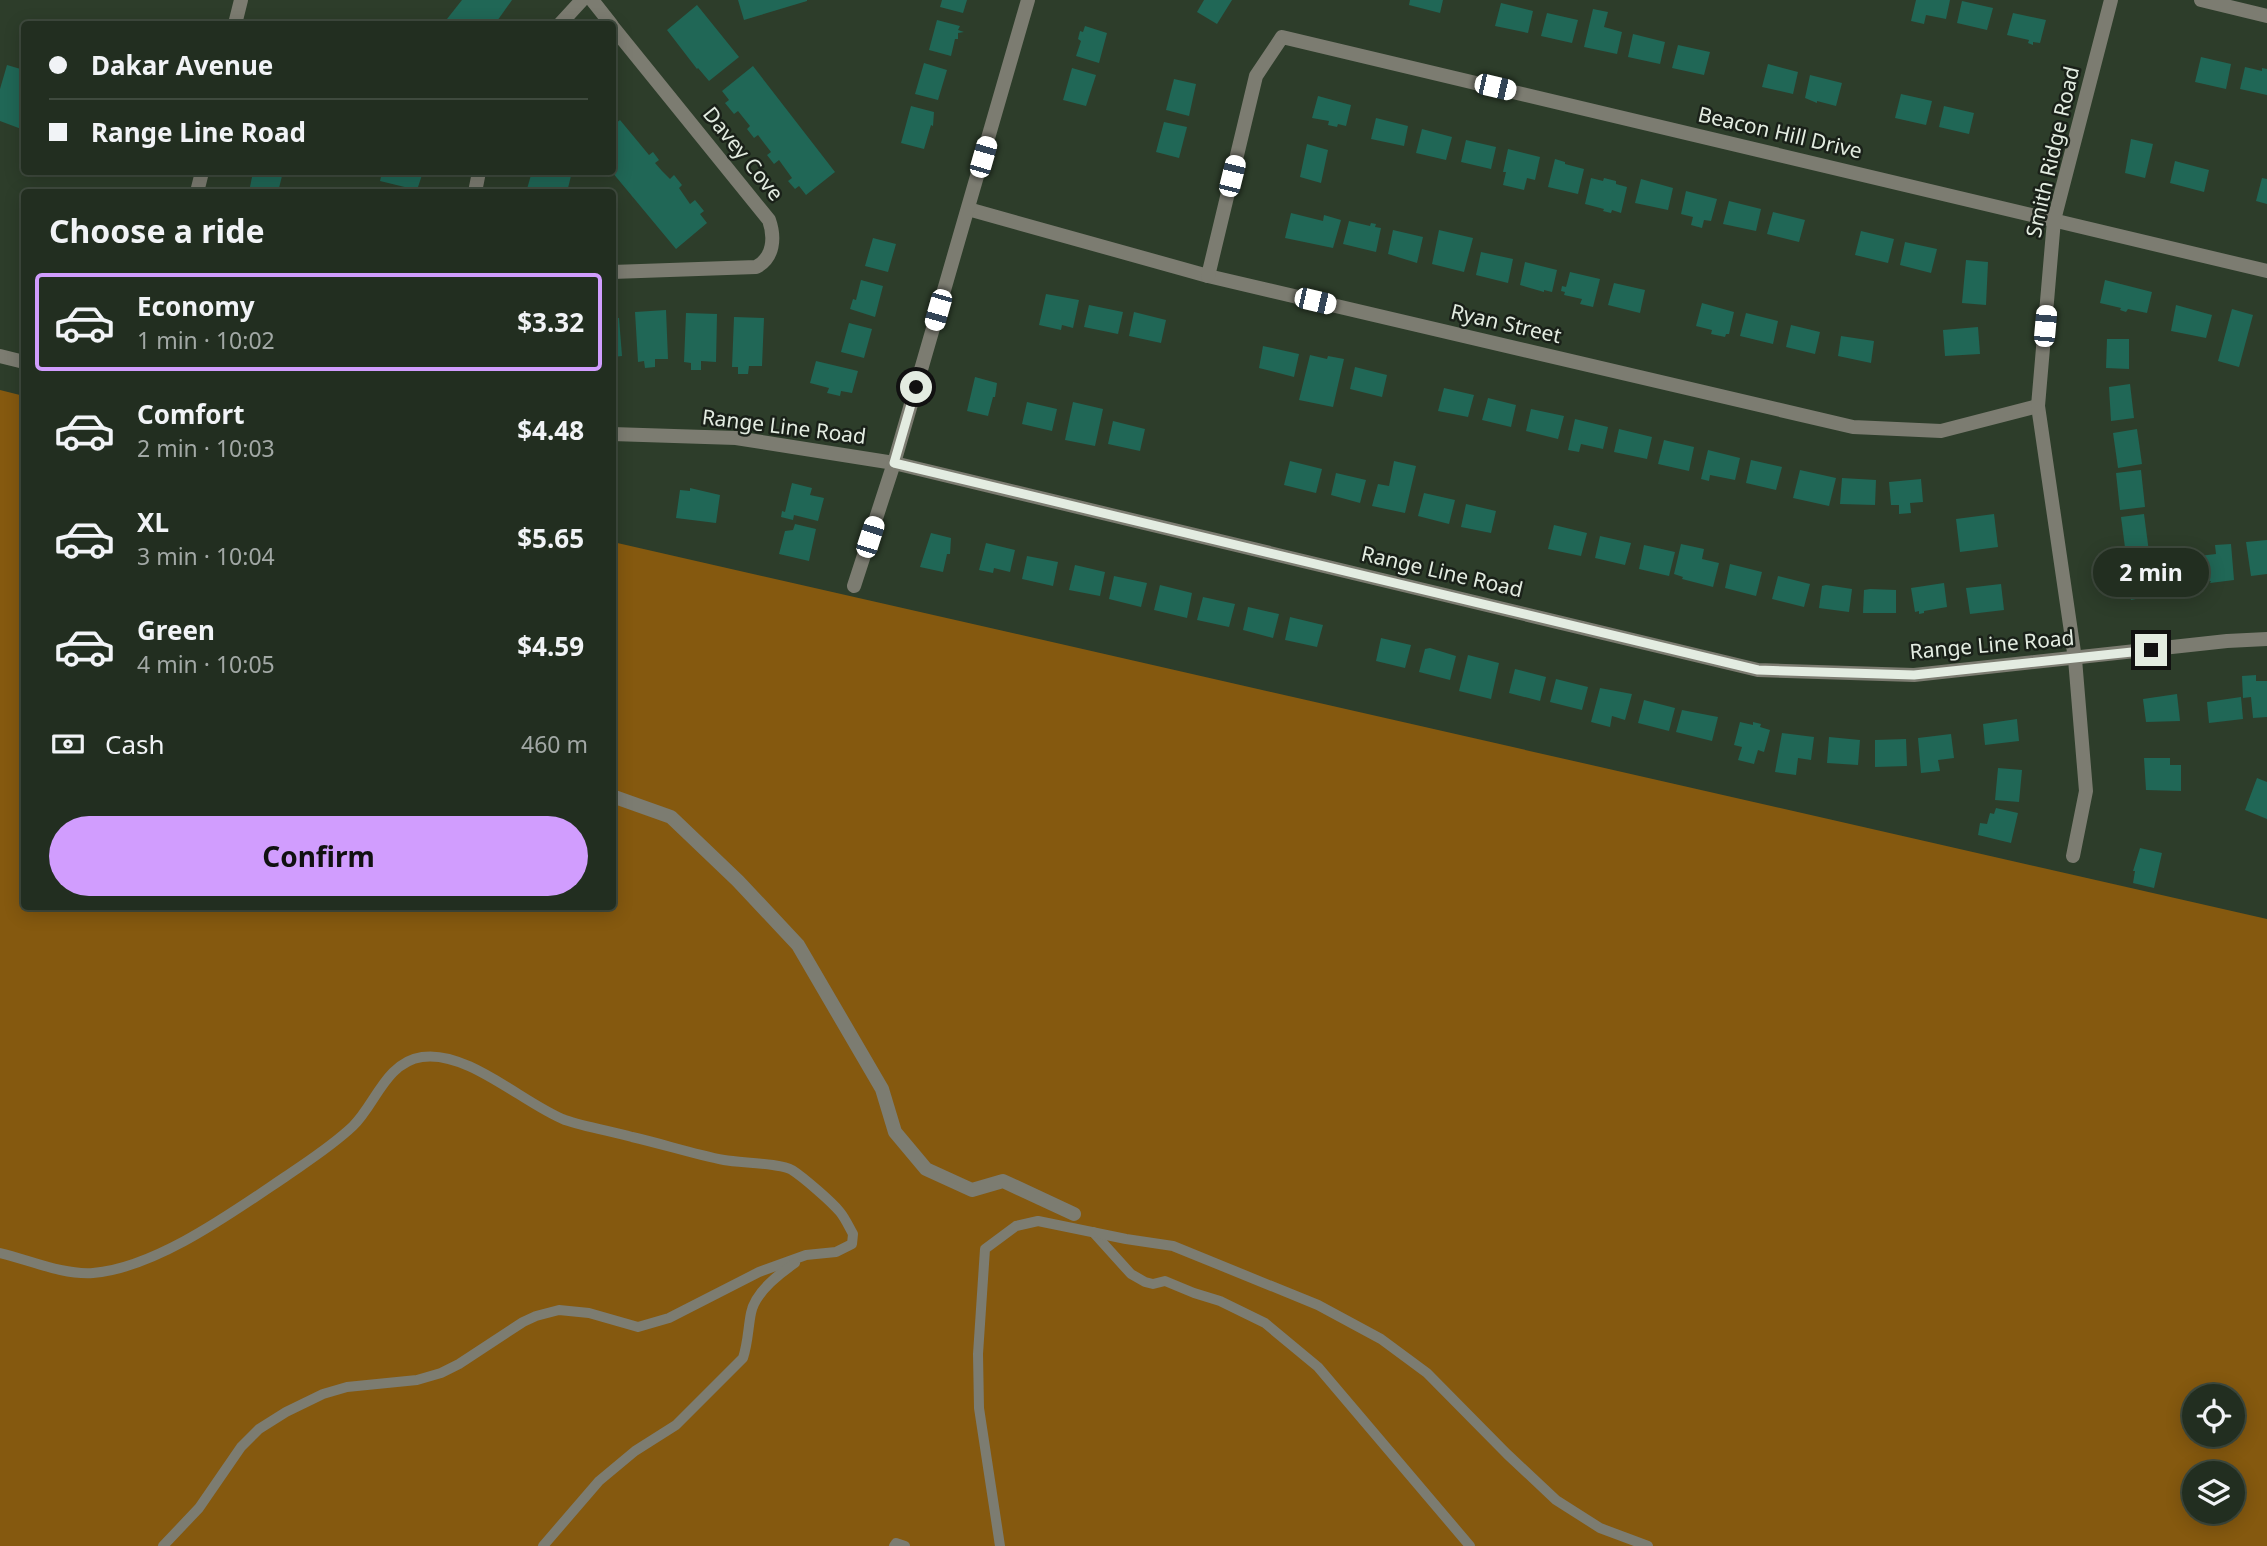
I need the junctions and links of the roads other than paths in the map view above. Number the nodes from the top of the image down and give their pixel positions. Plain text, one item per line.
1 (241, 0) edge
2 (582, 0) edge
3 (592, 0) edge
4 (1028, 0) edge
5 (2111, 0) edge
6 (2201, 0) edge
7 (2267, 16) edge
8 (236, 21) edge
9 (563, 21) edge
10 (609, 21) edge
11 (616, 30) edge
12 (968, 209) junction
13 (2054, 220) junction
14 (2267, 271) edge
15 (616, 272) edge
16 (1208, 276) junction
17 (0, 356) edge
18 (21, 361) edge
19 (2038, 406) junction
20 (616, 434) edge
21 (894, 463) junction
22 (854, 586) dead end
23 (2267, 639) edge
24 (2075, 659) junction
25 (616, 797) edge
26 (2073, 856) dead end
27 (1074, 1213) dead end
28 (1093, 1233) junction
29 (0, 1253) edge
30 (806, 1255) junction
31 (163, 1546) edge
32 (543, 1546) edge
33 (894, 1546) edge
34 (905, 1546) edge
35 (1000, 1546) edge
36 (1470, 1546) edge
37 (1648, 1546) edge

1 - 8 street
2 - 9 street
3 - 10 street, Davey Cove
4 - 12 street
5 - 13 street, Smith Ridge Road
6 - 7 street
11 - 15 street, Davey Cove
12 - 16 street, Ryan Street
12 - 21 street
13 - 14 street, Beacon Hill Drive
13 - 16 street, Beacon Hill Drive
13 - 19 street, Smith Ridge Road
16 - 19 street, Ryan Street
17 - 18 street
19 - 24 street, Smith Ridge Road
20 - 21 street, Range Line Road
21 - 22 street
21 - 24 street, Range Line Road
23 - 24 street, Range Line Road
24 - 26 street, Smith Ridge Road
25 - 27 street
28 - 35 lane
28 - 36 lane
28 - 37 lane
29 - 30 lane
30 - 31 lane
30 - 32 lane
33 - 34 lane

